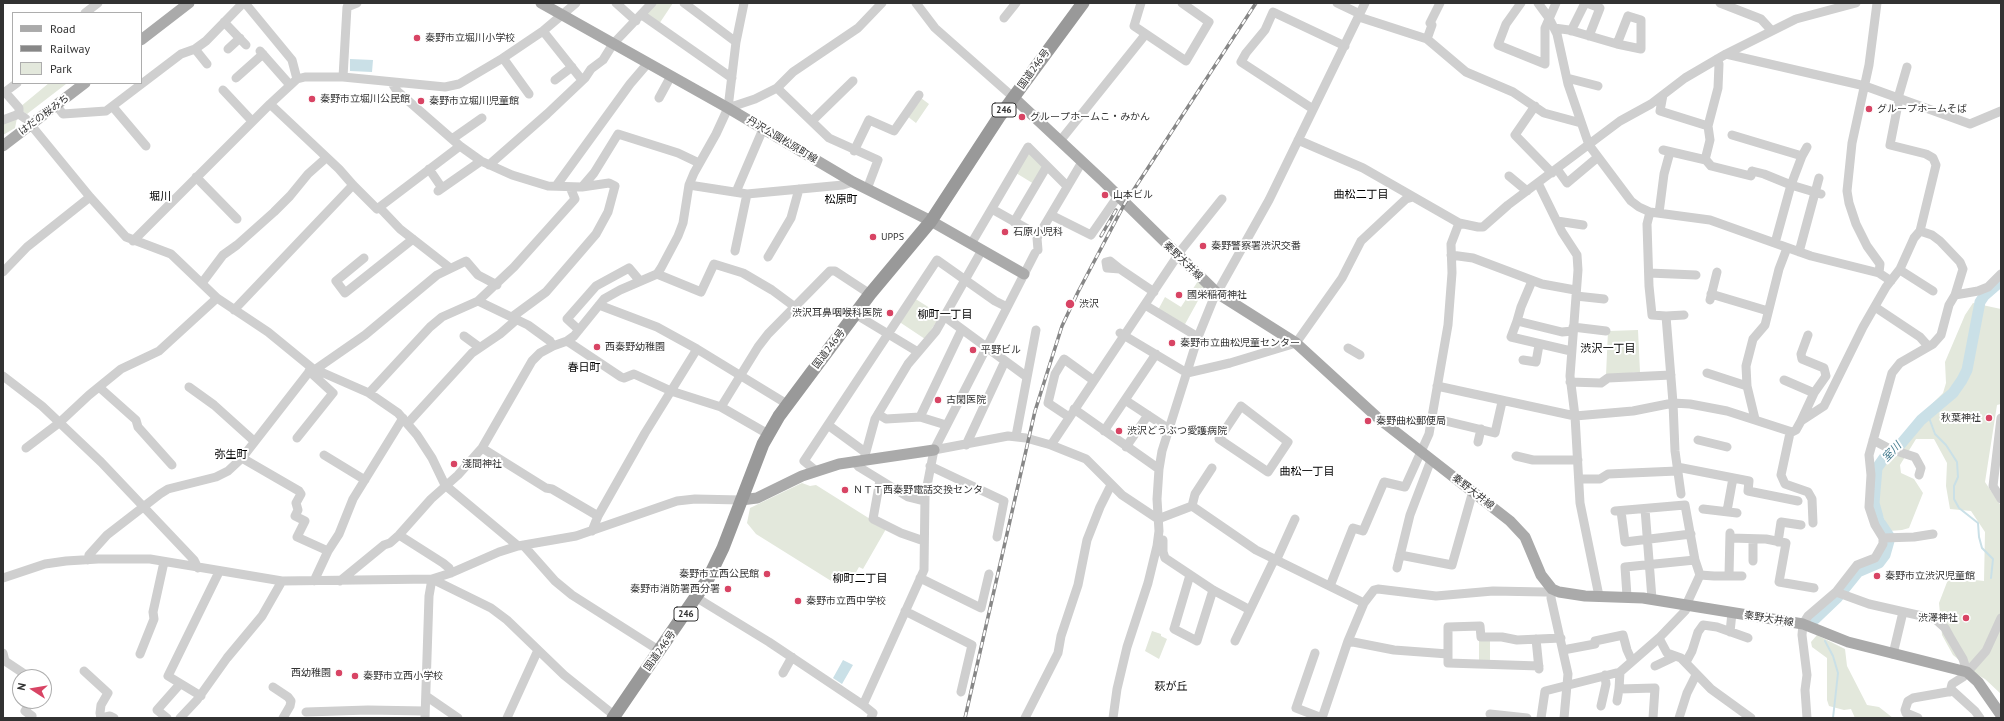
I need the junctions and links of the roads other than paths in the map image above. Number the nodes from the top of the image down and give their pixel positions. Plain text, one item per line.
1 (98, 3) edge
2 (189, 3) edge
3 (244, 3) edge
4 (357, 3) edge
5 (541, 3) edge
6 (576, 3) edge
7 (616, 3) edge
8 (652, 3) edge
9 (684, 3) edge
10 (744, 3) edge
11 (882, 3) edge
12 (916, 3) edge
13 (1016, 3) edge
14 (1083, 3) edge
15 (1141, 3) edge
16 (1182, 3) edge
17 (1337, 3) edge
18 (1365, 3) edge
19 (1440, 3) edge
20 (1521, 3) edge
21 (1538, 3) edge
22 (1556, 3) edge
23 (1586, 3) edge
24 (1856, 3) edge
25 (1877, 3) edge
26 (1723, 4) edge
27 (85, 12) edge
28 (561, 15) junction
29 (1359, 16) junction
30 (639, 18) junction
31 (1004, 18) dead end
32 (1549, 18) junction
33 (224, 22) junction
34 (1554, 28) junction
35 (1771, 30) junction
36 (543, 31) junction
37 (1571, 31) junction
38 (1145, 35) junction
39 (1589, 36) junction
40 (142, 39) edge
41 (1427, 39) junction
42 (736, 42) junction
43 (613, 44) junction
44 (1617, 44) dead end
45 (1345, 46) junction
46 (195, 49) junction
47 (228, 49) dead end
48 (1726, 54) junction
49 (503, 58) junction
50 (1717, 59) junction
51 (648, 63) junction
52 (207, 64) dead end
53 (1907, 67) dead end
54 (572, 68) junction
55 (241, 76) dead end
56 (671, 76) junction
57 (343, 77) junction
58 (732, 78) junction
59 (1567, 78) junction
60 (555, 80) dead end
61 (582, 80) junction
62 (853, 81) dead end
63 (294, 82) junction
64 (392, 82) junction
65 (16, 84) edge
66 (84, 84) edge
67 (1598, 86) dead end
68 (1865, 86) junction
69 (777, 88) junction
70 (223, 90) dead end
71 (529, 94) dead end
72 (919, 95) dead end
73 (1663, 95) junction
74 (1014, 97) junction
75 (659, 98) dead end
76 (1899, 99) junction
77 (270, 104) junction
78 (56, 106) junction
79 (1535, 106) junction
80 (113, 107) junction
81 (728, 108) junction
82 (1313, 109) junction
83 (2001, 111) edge
84 (19, 114) junction
85 (482, 118) dead end
86 (3, 120) edge
87 (252, 121) junction
88 (812, 121) junction
89 (1581, 123) junction
90 (31, 125) junction
91 (1708, 126) junction
92 (763, 129) junction
93 (1732, 135) dead end
94 (452, 139) junction
95 (1298, 140) junction
96 (1060, 141) junction
97 (1589, 145) junction
98 (3, 146) edge
99 (146, 146) dead end
100 (460, 146) junction
101 (1807, 147) dead end
102 (854, 150) junction
103 (1802, 156) junction
104 (1598, 157) junction
105 (326, 158) junction
106 (1705, 160) junction
107 (1082, 162) junction
108 (485, 163) junction
109 (699, 163) junction
110 (1046, 166) junction
111 (429, 169) junction
112 (1554, 171) junction
113 (1509, 176) dead end
114 (196, 177) junction
115 (1819, 178) dead end
116 (853, 182) junction
117 (1538, 183) junction
118 (352, 185) junction
119 (689, 185) junction
120 (1791, 185) junction
121 (556, 186) junction
122 (1068, 186) junction
123 (570, 187) junction
124 (582, 187) junction
125 (799, 189) junction
126 (867, 189) junction
127 (1527, 191) junction
128 (736, 192) junction
129 (1818, 193) junction
130 (747, 194) junction
131 (1118, 196) junction
132 (90, 197) junction
133 (1413, 197) junction
134 (1222, 199) dead end
135 (380, 208) junction
136 (992, 209) junction
137 (1654, 213) junction
138 (1051, 215) junction
139 (238, 219) dead end
140 (931, 221) junction
141 (1014, 222) junction
142 (1557, 222) junction
143 (1459, 223) junction
144 (1583, 225) dead end
145 (1920, 231) junction
146 (1038, 236) junction
147 (413, 239) junction
148 (133, 241) junction
149 (1775, 243) junction
150 (971, 244) junction
151 (1787, 248) junction
152 (982, 250) junction
153 (735, 251) dead end
154 (1799, 252) junction
155 (768, 253) dead end
156 (1451, 255) junction
157 (1178, 256) junction
158 (364, 258) dead end
159 (450, 268) junction
160 (1120, 269) dead end
161 (1900, 270) junction
162 (3, 272) edge
163 (1649, 272) junction
164 (1718, 272) dead end
165 (1879, 273) junction
166 (657, 274) junction
167 (1024, 274) junction
168 (2001, 274) edge
169 (1696, 275) dead end
170 (965, 279) junction
171 (1532, 280) junction
172 (640, 281) junction
173 (1891, 281) junction
174 (202, 283) junction
175 (497, 285) junction
176 (596, 286) junction
177 (1933, 290) dead end
178 (1154, 292) junction
179 (1217, 293) junction
180 (1576, 293) junction
181 (870, 294) junction
182 (1955, 295) junction
183 (217, 298) junction
184 (1604, 299) dead end
185 (478, 301) junction
186 (602, 302) junction
187 (1145, 305) junction
188 (796, 307) junction
189 (1007, 307) junction
190 (1875, 307) junction
191 (234, 310) junction
192 (1768, 311) junction
193 (855, 314) junction
194 (1684, 315) dead end
195 (944, 316) junction
196 (1666, 316) junction
197 (514, 318) junction
198 (1517, 321) junction
199 (962, 329) junction
200 (1573, 329) junction
201 (579, 330) junction
202 (1036, 330) dead end
203 (1606, 331) dead end
204 (888, 334) junction
205 (1122, 334) junction
206 (1808, 335) dead end
207 (464, 336) dead end
208 (1198, 337) junction
209 (567, 341) junction
210 (1296, 343) junction
211 (1539, 345) junction
212 (553, 346) junction
213 (1928, 346) junction
214 (479, 347) junction
215 (986, 348) junction
216 (1348, 348) dead end
217 (697, 349) junction
218 (1571, 351) junction
219 (918, 352) junction
220 (1156, 354) junction
221 (1360, 355) dead end
222 (1523, 360) dead end
223 (1005, 361) junction
224 (312, 369) junction
225 (1187, 373) junction
226 (1707, 373) dead end
227 (1671, 375) junction
228 (3, 376) edge
229 (741, 376) junction
230 (1027, 377) junction
231 (1093, 380) junction
232 (1784, 380) dead end
233 (1570, 382) junction
234 (1437, 386) junction
235 (1747, 386) junction
236 (98, 387) junction
237 (189, 387) dead end
238 (671, 392) junction
239 (1814, 393) junction
240 (369, 394) junction
241 (1125, 400) junction
242 (1502, 402) junction
243 (1673, 403) junction
244 (787, 404) junction
245 (1241, 406) joint
246 (721, 407) junction
247 (1071, 413) junction
248 (878, 414) junction
249 (1148, 415) junction
250 (1575, 416) junction
251 (920, 417) junction
252 (1433, 418) junction
253 (2001, 418) edge
254 (1755, 419) junction
255 (405, 421) junction
256 (1801, 421) junction
257 (59, 423) junction
258 (828, 425) junction
259 (946, 425) junction
260 (1169, 429) junction
261 (1481, 429) junction
262 (1104, 431) junction
263 (1790, 433) junction
264 (768, 434) junction
265 (1016, 436) junction
266 (297, 438) dead end
267 (1698, 440) dead end
268 (1873, 440) junction
269 (254, 441) junction
270 (1478, 442) dead end
271 (966, 445) junction
272 (1050, 445) junction
273 (1126, 447) junction
274 (1727, 447) dead end
275 (26, 448) dead end
276 (482, 448) junction
277 (934, 450) junction
278 (1420, 451) junction
279 (324, 455) dead end
280 (1516, 456) dead end
281 (861, 457) junction
282 (242, 458) junction
283 (1432, 460) junction
284 (1578, 460) junction
285 (172, 465) dead end
286 (930, 466) junction
287 (1212, 468) dead end
288 (1159, 469) junction
289 (1677, 469) junction
290 (816, 471) junction
291 (1919, 475) dead end
292 (1733, 478) junction
293 (1579, 479) junction
294 (364, 480) junction
295 (880, 480) junction
296 (445, 485) junction
297 (1111, 485) junction
298 (1793, 486) junction
299 (1474, 492) junction
300 (1681, 494) dead end
301 (2001, 499) edge
302 (741, 500) junction
303 (924, 502) junction
304 (1192, 506) junction
305 (142, 507) junction
306 (1645, 509) junction
307 (1703, 509) dead end
308 (1727, 511) junction
309 (1737, 513) dead end
310 (598, 516) junction
311 (1158, 519) junction
312 (1295, 519) dead end
313 (1813, 523) dead end
314 (1801, 525) dead end
315 (592, 531) junction
316 (1159, 531) junction
317 (1691, 534) junction
318 (1933, 534) dead end
319 (399, 535) junction
320 (997, 537) dead end
321 (1887, 538) junction
322 (1649, 539) junction
323 (1753, 539) junction
324 (924, 541) junction
325 (1778, 542) junction
326 (521, 546) junction
327 (328, 551) junction
328 (1400, 555) junction
329 (88, 560) junction
330 (1275, 560) junction
331 (1696, 560) junction
332 (1753, 561) dead end
333 (164, 562) junction
334 (1651, 564) junction
335 (198, 568) junction
336 (1397, 568) dead end
337 (219, 572) junction
338 (451, 573) junction
339 (989, 574) dead end
340 (1700, 574) junction
341 (1729, 575) junction
342 (1190, 576) junction
343 (1742, 576) dead end
344 (3, 578) edge
345 (920, 578) junction
346 (432, 579) junction
347 (282, 581) junction
348 (314, 581) junction
349 (340, 581) junction
350 (1330, 586) junction
351 (1814, 588) dead end
352 (1552, 589) junction
353 (1212, 590) junction
354 (1840, 593) junction
355 (1599, 596) junction
356 (1627, 596) junction
357 (697, 598) junction
358 (1652, 599) junction
359 (1364, 603) junction
360 (1688, 606) junction
361 (1250, 610) junction
362 (905, 611) junction
363 (1903, 612) junction
364 (1732, 613) junction
365 (2001, 618) edge
366 (1803, 624) junction
367 (1730, 632) junction
368 (1561, 638) junction
369 (1659, 638) junction
370 (1748, 638) dead end
371 (1536, 639) junction
372 (1235, 641) dead end
373 (1348, 641) junction
374 (538, 650) junction
375 (1563, 650) junction
376 (660, 651) junction
377 (3, 653) edge
378 (1315, 653) dead end
379 (140, 654) dead end
380 (1448, 654) junction
381 (1893, 654) junction
382 (792, 657) junction
383 (1674, 657) junction
384 (1632, 661) junction
385 (1686, 662) junction
386 (1655, 666) dead end
387 (18, 669) edge
388 (84, 671) dead end
389 (1620, 672) junction
390 (1967, 672) junction
391 (783, 673) dead end
392 (1605, 675) junction
393 (1696, 675) junction
394 (180, 684) junction
395 (1568, 685) junction
396 (273, 687) dead end
397 (1619, 689) junction
398 (961, 692) dead end
399 (1950, 692) junction
400 (200, 696) junction
401 (426, 696) junction
402 (1616, 701) dead end
403 (863, 706) junction
404 (1600, 706) dead end
405 (26, 709) edge
406 (306, 712) dead end
407 (1490, 714) dead end
408 (425, 715) edge
409 (2001, 715) edge
410 (185, 716) edge
411 (1655, 716) edge
412 (614, 717) edge
413 (31, 718) edge
414 (101, 718) edge
415 (114, 718) edge
416 (168, 718) edge
417 (282, 718) edge
418 (458, 718) edge
419 (507, 718) edge
420 (871, 718) edge
421 (1025, 718) edge
422 (1113, 718) edge
423 (1322, 718) edge
424 (1527, 718) edge
425 (1541, 718) edge
426 (1564, 718) edge
427 (1679, 718) edge
428 (1751, 718) edge
429 (1807, 718) edge
430 (1918, 718) edge
431 (1980, 718) edge

1 - 27 street
2 - 40 main road
3 - 33 street
3 - 63 street
4 - 57 street
5 - 28 main road, 丹沢公園松原町線
6 - 28 street
7 - 30 street
8 - 30 street
9 - 42 street
10 - 42 street
11 - 69 street
12 - 74 street
13 - 31 street
14 - 74 highway, 国道246号 / 246
15 - 38 street
16 - 38 street
17 - 29 street
18 - 29 street
19 - 41 street
20 - 32 street
21 - 32 street
22 - 32 street
23 - 37 street
23 - 39 street
24 - 35 street
25 - 68 street
26 - 35 street
28 - 36 street
28 - 43 main road, 丹沢公園松原町線
29 - 41 street
29 - 45 street
30 - 43 street
30 - 58 street
32 - 34 street
33 - 46 street
33 - 47 street
34 - 37 street
34 - 59 street
35 - 48 street
36 - 49 street
36 - 54 street
37 - 39 street
38 - 96 street
39 - 44 street
41 - 79 street
42 - 58 street
43 - 51 main road, 丹沢公園松原町線
43 - 61 street
45 - 82 street
45 - 82 street
46 - 52 street
46 - 80 street
48 - 50 street
48 - 68 street
49 - 64 street
49 - 71 street
50 - 73 street
50 - 91 street
51 - 56 main road, 丹沢公園松原町線
51 - 121 street
53 - 76 street
54 - 60 street
54 - 61 street
55 - 63 street
56 - 75 street
56 - 81 main road, 丹沢公園松原町線
57 - 63 street
57 - 64 street
58 - 81 street
59 - 67 street
59 - 89 street
61 - 108 street
62 - 88 street
63 - 77 street
64 - 94 street
65 - 84 street
66 - 78 main road, はだの桜みち
68 - 76 street
68 - 165 street
69 - 81 street
69 - 88 street
70 - 87 street
72 - 102 street
73 - 91 street
73 - 97 street
74 - 96 main road, 秦野大井線
74 - 140 highway, 国道246号 / 246
76 - 83 street
76 - 145 street
77 - 87 street
77 - 105 street
78 - 80 street
78 - 90 main road, はだの桜みち
79 - 89 street
79 - 112 street
80 - 99 street
81 - 92 main road, 丹沢公園松原町線
81 - 109 street
82 - 95 street
84 - 86 street
84 - 90 street
85 - 94 street
87 - 114 street
88 - 102 street
89 - 97 street
90 - 98 main road, はだの桜みち
90 - 132 street
91 - 106 street
92 - 116 main road, 丹沢公園松原町線
92 - 128 street
93 - 103 street
94 - 100 street
95 - 133 street
95 - 179 street
96 - 107 main road, 秦野大井線
97 - 104 street
97 - 112 street
100 - 108 street
100 - 111 street
101 - 103 street
102 - 126 street
103 - 120 street
104 - 112 street
104 - 137 street
105 - 118 street
105 - 174 street
106 - 120 street
106 - 137 street
107 - 122 street
107 - 131 main road, 秦野大井線
108 - 111 street
108 - 121 street
109 - 119 street
109 - 124 street
110 - 122 street
110 - 136 street
110 - 141 street
111 - 135 street
112 - 117 street
113 - 127 street
114 - 139 street
114 - 148 street
115 - 129 street
116 - 125 street
116 - 126 main road, 丹沢公園松原町線
117 - 127 street
117 - 142 street
118 - 135 street
118 - 191 street
119 - 128 street
119 - 166 street
120 - 129 street
120 - 149 street
121 - 123 street
122 - 138 street
123 - 124 street
123 - 175 street
124 - 197 street
125 - 130 street
125 - 155 street
126 - 140 main road, 丹沢公園松原町線
127 - 143 street
128 - 130 street
129 - 154 street
130 - 153 street
131 - 138 street
131 - 157 main road, 秦野大井線
132 - 148 street
132 - 162 street
133 - 143 street
133 - 210 street
134 - 157 street
135 - 147 street
136 - 141 street
136 - 150 street
137 - 149 street
137 - 163 street
138 - 146 street
140 - 150 main road, 丹沢公園松原町線
140 - 181 highway, 国道246号 / 246
141 - 146 street
142 - 144 street
142 - 180 street
143 - 156 street
145 - 161 street
145 - 182 street
146 - 167 street
147 - 158 street
147 - 159 street
148 - 174 street
149 - 151 street
150 - 152 main road, 丹沢公園松原町線
151 - 154 street
151 - 192 street
152 - 167 main road, 丹沢公園松原町線
152 - 170 street
154 - 165 street
156 - 171 street
156 - 234 street
157 - 178 street
157 - 179 main road, 秦野大井線
159 - 175 street
159 - 224 street
160 - 178 street
161 - 173 street
161 - 177 street
163 - 169 street
163 - 196 street
164 - 192 street
165 - 173 street
166 - 172 street
166 - 188 street
167 - 189 street
168 - 182 street
170 - 189 street
170 - 195 street
170 - 204 street
171 - 180 street
171 - 198 street
172 - 176 street
172 - 186 street
173 - 190 street
174 - 183 street
175 - 185 street
176 - 186 street
176 - 201 street
178 - 187 street
179 - 208 street
179 - 210 main road, 秦野大井線
180 - 184 street
180 - 200 street
181 - 188 street
181 - 193 highway, 国道246号 / 246
182 - 213 street
183 - 191 street
183 - 236 street
185 - 197 street
185 - 240 street
186 - 201 street
186 - 217 street
187 - 205 street
187 - 208 street
188 - 229 street
189 - 215 street
190 - 213 street
190 - 256 street
191 - 224 street
192 - 235 street
193 - 204 street
193 - 244 highway, 国道246号 / 246
194 - 196 street
195 - 199 street
195 - 219 street
196 - 227 street
197 - 212 street
197 - 214 street
198 - 200 street
198 - 211 street
199 - 215 street
199 - 251 street
200 - 203 street
200 - 218 street
201 - 209 street
202 - 230 street
204 - 219 street
204 - 258 street
205 - 220 street
205 - 231 street
206 - 239 street
207 - 214 street
208 - 225 street
209 - 212 street
209 - 238 street
210 - 225 street
210 - 278 main road, 秦野大井線
211 - 218 street
211 - 222 street
212 - 276 street
213 - 268 street
214 - 255 street
215 - 223 street
215 - 259 street
216 - 221 street
217 - 229 street
217 - 238 street
218 - 233 street
219 - 248 street
220 - 225 street
220 - 241 street
223 - 230 street
223 - 271 street
224 - 240 street
224 - 266 street
224 - 269 street
225 - 260 street
226 - 235 street
227 - 233 street
227 - 243 street
228 - 257 street
229 - 244 street
229 - 246 street
230 - 265 street
231 - 247 street
231 - 247 street
232 - 239 street
233 - 250 street
234 - 242 street
234 - 252 street
235 - 254 street
236 - 257 street
236 - 285 street
237 - 269 street
238 - 246 street
238 - 310 street
239 - 256 street
240 - 255 street
241 - 249 street
241 - 262 street
242 - 250 street
242 - 261 street
243 - 250 street
243 - 254 street
243 - 289 street
244 - 264 highway, 国道246号 / 246
245 - 245 street
246 - 264 street
247 - 262 street
247 - 272 street
248 - 251 street
248 - 281 street
249 - 260 street
249 - 273 street
250 - 284 street
251 - 259 street
252 - 261 street
252 - 278 street
253 - 301 street
254 - 263 street
255 - 294 street
255 - 296 street
256 - 263 street
257 - 275 street
257 - 305 street
258 - 281 street
258 - 290 street
259 - 277 street
260 - 288 street
261 - 270 street
262 - 273 street
263 - 298 street
264 - 302 highway, 国道246号 / 246
265 - 271 street
265 - 272 street
267 - 274 street
268 - 291 street
268 - 321 street
269 - 282 street
271 - 277 street
272 - 297 street
273 - 288 street
276 - 296 street
276 - 310 street
277 - 281 main road
277 - 286 street
278 - 283 main road, 秦野大井線
278 - 350 street
279 - 294 street
280 - 284 street
281 - 290 main road
281 - 295 street
282 - 305 street
282 - 327 street
283 - 299 main road, 秦野大井線
283 - 328 street
284 - 293 street
286 - 303 street
286 - 320 street
287 - 304 street
288 - 311 street
289 - 292 street
289 - 293 street
289 - 300 street
290 - 302 main road
292 - 298 street
292 - 308 street
293 - 355 street
294 - 327 street
295 - 303 street
295 - 324 street
296 - 319 street
296 - 326 street
297 - 311 street
297 - 421 street
298 - 313 street
299 - 328 street
299 - 352 main road, 秦野大井線
302 - 315 street
302 - 357 highway, 国道246号 / 246
303 - 324 street
304 - 311 street
304 - 330 street
305 - 329 street
305 - 335 street
306 - 317 street
306 - 322 street
306 - 322 street
307 - 308 street
308 - 309 street
310 - 315 street
311 - 316 street
312 - 330 street
314 - 325 street
315 - 326 street
316 - 342 street
316 - 422 street
317 - 322 street
317 - 331 street
318 - 321 street
319 - 338 street
319 - 349 street
321 - 354 street
322 - 334 street
323 - 325 street
323 - 332 street
323 - 341 street
324 - 345 street
325 - 351 street
326 - 338 street
326 - 376 street
327 - 348 street
328 - 336 street
329 - 333 street
329 - 344 street
330 - 350 street
330 - 361 street
331 - 334 street
331 - 340 street
333 - 335 street
333 - 379 street
334 - 356 street
334 - 358 street
335 - 337 street
337 - 347 street
337 - 394 street
338 - 346 street
339 - 345 street
340 - 341 street
340 - 360 street
341 - 343 street
342 - 353 street
342 - 353 street
345 - 362 street
346 - 349 street
346 - 374 street
346 - 401 street
347 - 348 street
347 - 400 street
348 - 349 street
350 - 359 street
352 - 355 main road, 秦野大井線
352 - 359 street
352 - 368 street
353 - 361 street
354 - 363 street
354 - 366 street
355 - 356 main road, 秦野大井線
356 - 358 main road, 秦野大井線
357 - 376 highway, 国道246号 / 246
357 - 382 street
358 - 360 main road, 秦野大井線
359 - 373 street
360 - 364 main road, 秦野大井線
360 - 369 street
361 - 372 street
362 - 398 street
362 - 403 street
363 - 381 street
363 - 390 street
364 - 366 main road, 秦野大井線
364 - 367 street
365 - 390 street
366 - 381 main road, 秦野大井線
366 - 429 street
367 - 370 street
367 - 385 street
368 - 371 street
368 - 375 street
369 - 383 street
369 - 384 street
371 - 380 street
371 - 380 street
373 - 380 street
373 - 423 street
374 - 412 street
374 - 419 street
375 - 384 street
375 - 395 street
376 - 412 highway, 国道246号 / 246
377 - 387 street
378 - 423 street
381 - 390 main road, 秦野大井線
382 - 391 street
382 - 403 street
383 - 385 street
383 - 386 street
384 - 389 street
385 - 393 street
388 - 414 street
389 - 392 street
389 - 397 street
390 - 399 street
390 - 409 main road
392 - 395 street
392 - 404 street
393 - 427 street
393 - 428 street
394 - 400 street
394 - 416 street
395 - 425 street
395 - 426 street
396 - 417 street
397 - 402 street
397 - 411 street
399 - 430 street
399 - 431 street
400 - 410 street
401 - 408 street
401 - 418 street
403 - 420 street
405 - 413 street
406 - 408 street
407 - 424 street
414 - 415 street

